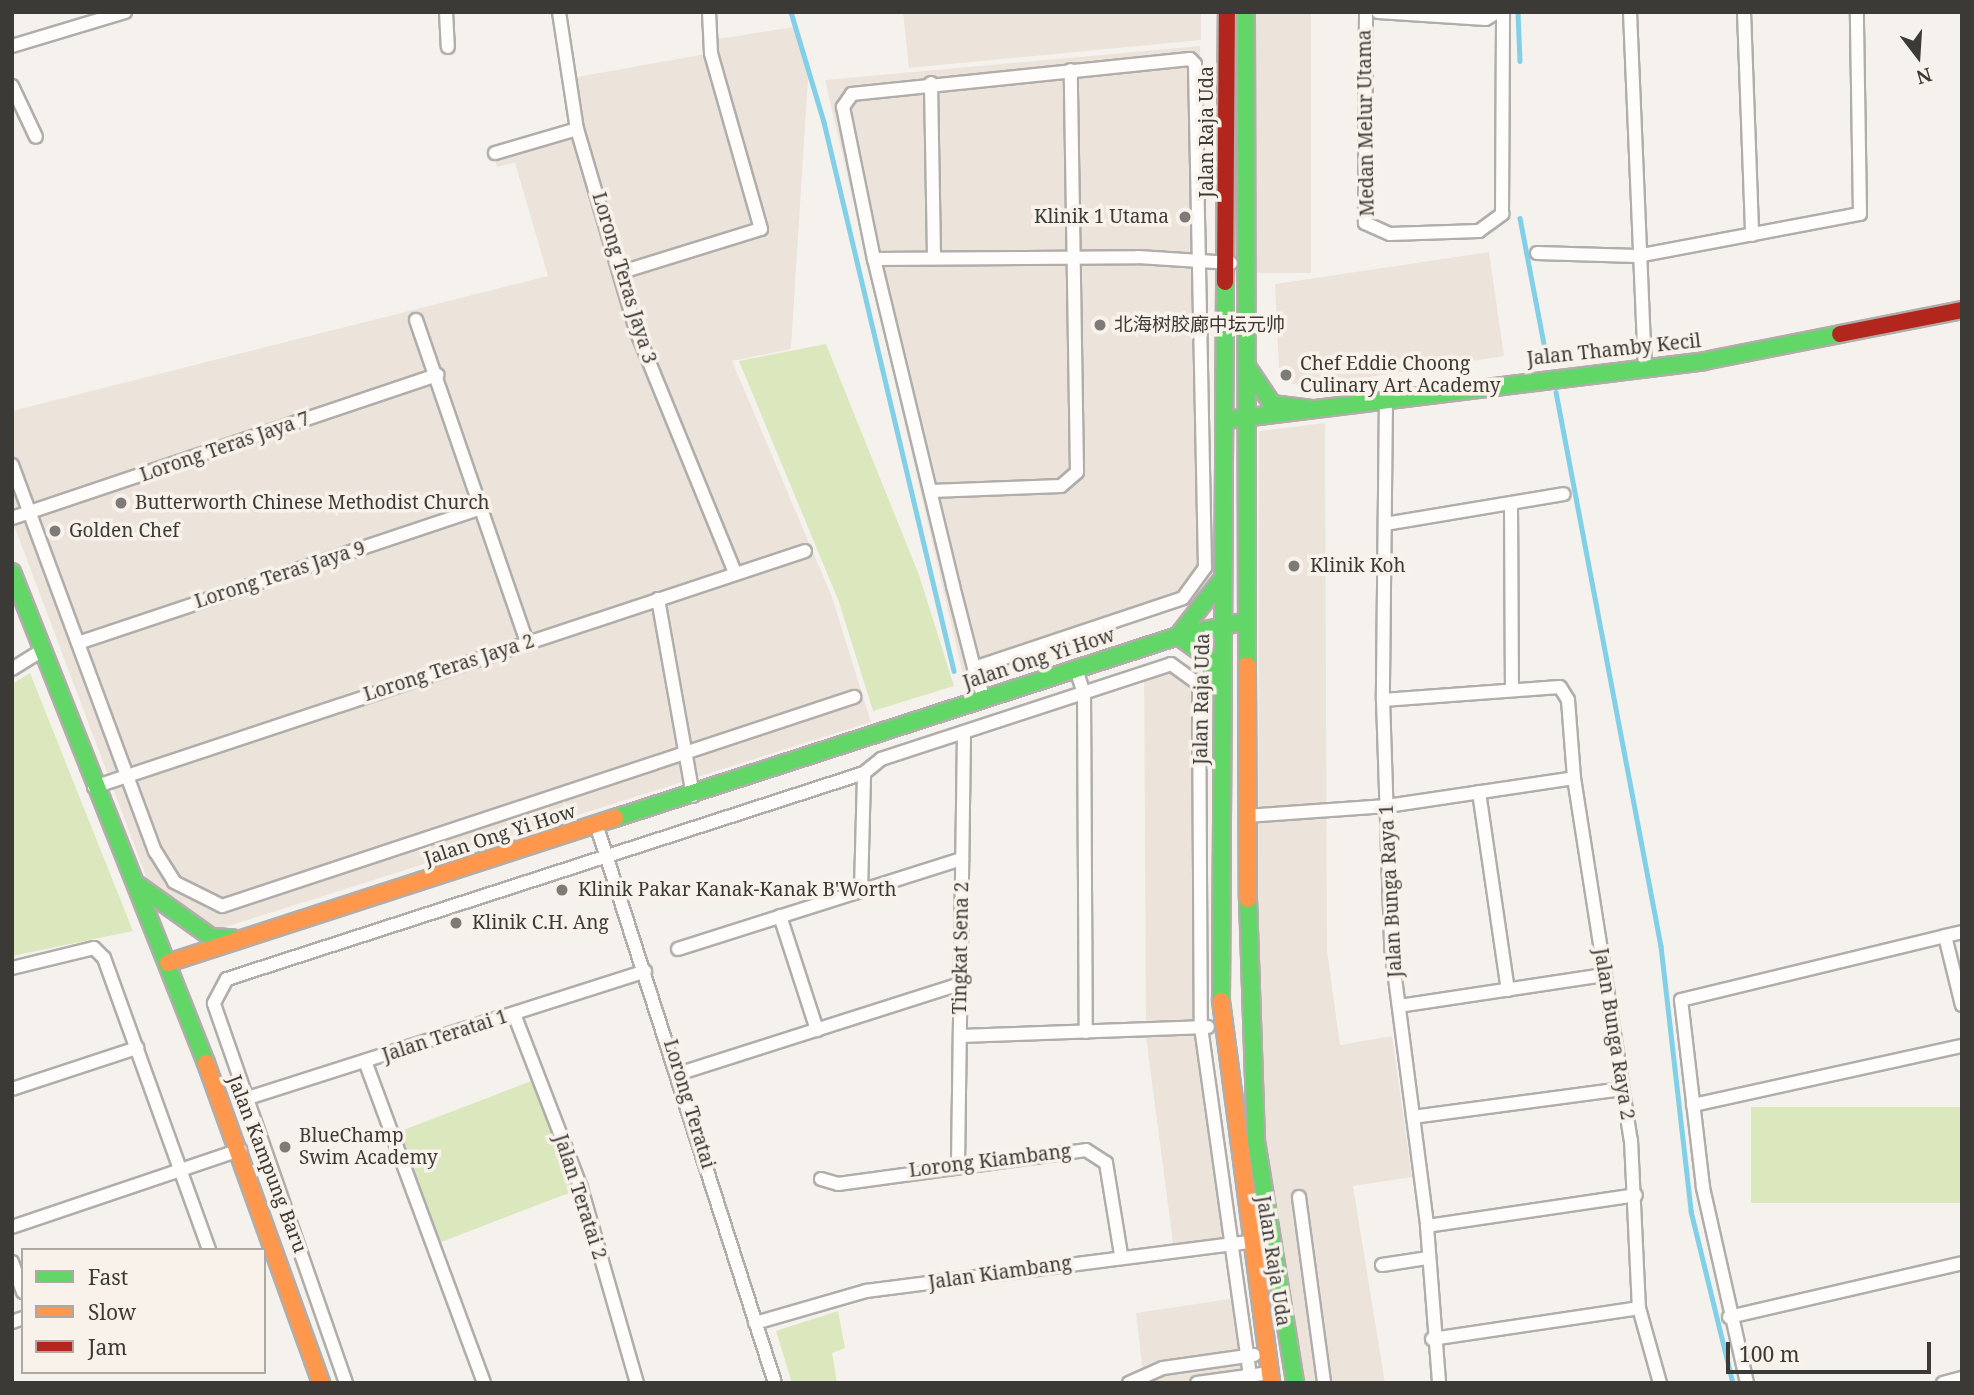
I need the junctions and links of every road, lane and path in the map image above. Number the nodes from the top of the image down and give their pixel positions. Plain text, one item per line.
1 (125, 12) edge
2 (446, 12) edge
3 (559, 12) edge
4 (709, 12) edge
5 (1227, 12) edge
6 (1246, 12) edge
7 (1366, 12) edge
8 (1378, 12) edge
9 (1497, 12) edge
10 (1503, 12) edge
11 (1630, 12) edge
12 (1744, 12) edge
13 (1857, 12) edge
14 (104, 15) edge
15 (12, 46) edge
16 (448, 47) dead end
17 (1071, 70) junction
18 (931, 83) junction
19 (12, 86) edge
20 (577, 130) junction
21 (36, 137) dead end
22 (495, 153) dead end
23 (1752, 235) junction
24 (1537, 253) dead end
25 (1637, 256) junction
26 (934, 257) junction
27 (1076, 257) junction
28 (1201, 258) junction
29 (874, 259) junction
30 (1229, 263) junction
31 (1247, 264) junction
32 (622, 272) junction
33 (1962, 310) edge
34 (416, 320) dead end
35 (1245, 359) junction
36 (1645, 367) junction
37 (438, 375) junction
38 (1386, 397) junction
39 (1310, 409) junction
40 (1226, 420) junction
41 (1245, 420) junction
42 (12, 466) edge
43 (931, 491) junction
44 (1564, 494) dead end
45 (1511, 504) junction
46 (482, 508) junction
47 (29, 513) junction
48 (12, 518) edge
49 (1385, 524) junction
50 (805, 551) dead end
51 (12, 572) edge
52 (735, 573) junction
53 (1225, 573) junction
54 (658, 599) junction
55 (1246, 621) junction
56 (1223, 623) junction
57 (1178, 636) junction
58 (527, 642) junction
59 (78, 643) junction
60 (41, 651) junction
61 (13, 666) edge
62 (974, 668) junction
63 (1076, 669) junction
64 (1222, 686) junction
65 (1512, 690) junction
66 (1084, 693) junction
67 (854, 697) dead end
68 (984, 699) junction
69 (1383, 700) junction
70 (964, 732) junction
71 (875, 736) junction
72 (686, 754) junction
73 (881, 759) junction
74 (864, 773) junction
75 (125, 776) junction
76 (1574, 778) junction
77 (94, 787) junction
78 (1479, 792) junction
79 (693, 796) junction
80 (1387, 806) junction
81 (1246, 816) junction
82 (597, 827) junction
83 (608, 856) junction
84 (962, 859) junction
85 (133, 880) junction
86 (861, 890) junction
87 (780, 916) junction
88 (1962, 932) edge
89 (1945, 936) junction
90 (243, 938) junction
91 (678, 949) dead end
92 (168, 963) junction
93 (12, 968) edge
94 (645, 971) junction
95 (1605, 975) junction
96 (960, 984) junction
97 (1508, 990) junction
98 (1962, 1005) edge
99 (1399, 1006) junction
100 (514, 1014) junction
101 (1201, 1027) junction
102 (1221, 1027) junction
103 (817, 1030) junction
104 (1086, 1032) junction
105 (960, 1036) junction
106 (1962, 1046) edge
107 (137, 1048) junction
108 (365, 1061) junction
109 (681, 1073) junction
110 (12, 1089) edge
111 (1622, 1089) junction
112 (245, 1100) junction
113 (1693, 1105) junction
114 (1413, 1117) junction
115 (1256, 1135) junction
116 (1234, 1138) junction
117 (240, 1150) junction
118 (958, 1164) junction
119 (181, 1170) junction
120 (821, 1179) dead end
121 (1636, 1195) junction
122 (1299, 1197) dead end
123 (1427, 1226) junction
124 (12, 1227) edge
125 (1249, 1242) junction
126 (1230, 1245) junction
127 (208, 1248) edge
128 (1121, 1255) junction
129 (1428, 1258) junction
130 (12, 1262) edge
131 (1962, 1263) edge
132 (1382, 1265) dead end
133 (21, 1287) edge
134 (1639, 1308) junction
135 (1729, 1317) junction
136 (755, 1323) junction
137 (1432, 1339) junction
138 (1266, 1353) junction
139 (1246, 1356) junction
140 (1250, 1376) junction
141 (1270, 1378) edge
142 (1962, 1378) edge
143 (1151, 1381) edge
144 (321, 1383) edge
145 (346, 1383) edge
146 (484, 1383) edge
147 (637, 1383) edge
148 (775, 1383) edge
149 (1129, 1383) edge
150 (1197, 1383) edge
151 (1295, 1383) edge
152 (1324, 1383) edge
153 (1439, 1383) edge
154 (1660, 1383) edge
155 (1747, 1383) edge
156 (1943, 1383) edge

1 - 14 street
2 - 16 street
3 - 20 street, Lorong Teras Jaya 3
4 - 32 street
5 - 30 main road, Jalan Raja Uda
6 - 31 main road, Jalan Raja Uda
7 - 10 street, Medan Melur Utama
8 - 9 street
11 - 25 street
12 - 23 street
13 - 23 street
14 - 15 street
17 - 18 street
17 - 27 street
17 - 28 street
18 - 26 street
18 - 29 street
19 - 21 street
20 - 22 street
20 - 32 street, Lorong Teras Jaya 3
23 - 25 street
24 - 25 street
25 - 36 street
26 - 27 street
26 - 29 street
27 - 28 street
27 - 43 street
28 - 30 street
28 - 62 street
29 - 43 street
30 - 31 street
30 - 40 main road, Jalan Raja Uda
31 - 35 main road, Jalan Raja Uda
32 - 52 street, Lorong Teras Jaya 3
33 - 36 main road, Jalan Thamby Kecil
34 - 37 street
35 - 39 main road
35 - 41 main road, Jalan Raja Uda
36 - 38 main road, Jalan Thamby Kecil
37 - 46 street
37 - 47 street, Lorong Teras Jaya 7
38 - 39 main road, Jalan Thamby Kecil
38 - 49 street, Jalan Bunga Raya 1
39 - 41 main road, Jalan Thamby Kecil
40 - 41 main road, Jalan Thamby Kecil
40 - 53 main road, Jalan Raja Uda
41 - 55 main road, Jalan Raja Uda
42 - 47 street, Jalan Ong Yi How
43 - 62 street
44 - 45 street
45 - 49 street
45 - 65 street
46 - 58 street
46 - 59 street, Lorong Teras Jaya 9
47 - 48 street, Lorong Teras Jaya 7
47 - 59 street, Jalan Ong Yi How
49 - 69 street, Jalan Bunga Raya 1
50 - 52 street, Lorong Teras Jaya 2
51 - 60 main road
52 - 54 street, Lorong Teras Jaya 2
53 - 56 main road, Jalan Raja Uda
53 - 57 main road
54 - 58 street, Lorong Teras Jaya 2
54 - 72 street
55 - 56 main road, Jalan Ong Yi How
55 - 81 main road, Jalan Raja Uda
56 - 57 main road, Jalan Ong Yi How
56 - 64 main road, Jalan Raja Uda
57 - 63 main road, Jalan Ong Yi How
57 - 64 main road
58 - 75 street, Lorong Teras Jaya 2
59 - 75 street, Jalan Ong Yi How
60 - 61 street
60 - 77 main road
62 - 68 street
63 - 66 street
63 - 68 main road, Jalan Ong Yi How
64 - 102 main road, Jalan Raja Uda
65 - 69 street
65 - 76 street, Jalan Bunga Raya 2
66 - 70 street
66 - 101 street, Jalan Raja Uda
66 - 104 street
67 - 72 street, Jalan Ong Yi How
68 - 71 main road, Jalan Ong Yi How
69 - 80 street, Jalan Bunga Raya 1
70 - 73 street
70 - 84 street, Tingkat Sena 2
71 - 73 street
71 - 79 main road, Jalan Ong Yi How
72 - 75 street, Jalan Ong Yi How
72 - 79 street
73 - 74 street
74 - 83 street
74 - 86 street
75 - 77 street, Lorong Teras Jaya 2
76 - 78 street
76 - 95 street, Jalan Bunga Raya 2
77 - 85 main road
78 - 80 street
78 - 97 street
79 - 82 main road, Jalan Ong Yi How
80 - 81 street
80 - 99 street, Jalan Bunga Raya 1
81 - 115 main road, Jalan Raja Uda
82 - 83 street, Lorong Teratai
82 - 90 main road, Jalan Ong Yi How
83 - 94 street, Lorong Teratai
83 - 112 street
84 - 86 street
84 - 96 street, Tingkat Sena 2
85 - 90 main road
85 - 92 main road
86 - 87 street
87 - 91 street
87 - 103 street
88 - 89 street
89 - 98 street
89 - 113 street
90 - 92 main road, Jalan Ong Yi How
92 - 117 main road, Jalan Kampung Baru
93 - 107 street
94 - 100 street, Jalan Teratai 1
94 - 109 street, Lorong Teratai
95 - 97 street
95 - 111 street, Jalan Bunga Raya 2
96 - 103 street
96 - 105 street, Tingkat Sena 2
97 - 99 street
99 - 114 street, Jalan Bunga Raya 1
100 - 108 street, Jalan Teratai 1
100 - 147 street, Jalan Teratai 2
101 - 102 street
101 - 104 street
101 - 126 street, Jalan Raja Uda
102 - 116 main road, Jalan Raja Uda
103 - 109 street
104 - 105 street
105 - 118 street, Tingkat Sena 2
106 - 113 street
107 - 110 street
107 - 119 street
108 - 112 street, Jalan Teratai 1
108 - 146 street
109 - 136 street, Lorong Teratai
111 - 114 street
111 - 121 street, Jalan Bunga Raya 2
112 - 145 street
113 - 135 street
114 - 123 street, Jalan Bunga Raya 1
115 - 116 main road
115 - 151 main road, Jalan Raja Uda
116 - 125 main road, Jalan Raja Uda
117 - 119 street
117 - 144 main road, Jalan Kampung Baru
118 - 120 street, Lorong Kiambang
118 - 128 street, Lorong Kiambang
119 - 124 street
119 - 127 street
121 - 123 street
121 - 134 street, Jalan Bunga Raya 2
122 - 152 street
123 - 129 street, Jalan Bunga Raya 1
125 - 126 street, Jalan Kiambang
125 - 138 main road, Jalan Raja Uda
126 - 128 street, Jalan Kiambang
126 - 139 street, Jalan Raja Uda
128 - 136 street, Jalan Kiambang
129 - 132 street
129 - 137 street, Jalan Bunga Raya 1
130 - 133 street
131 - 135 street
134 - 137 street
134 - 154 street, Jalan Bunga Raya 2
135 - 155 street
136 - 148 street, Lorong Teratai
137 - 153 street, Jalan Bunga Raya 1
138 - 139 street
138 - 141 main road, Jalan Raja Uda
139 - 140 street, Jalan Raja Uda
139 - 143 street
140 - 141 street
140 - 150 street
142 - 156 street
143 - 149 street

